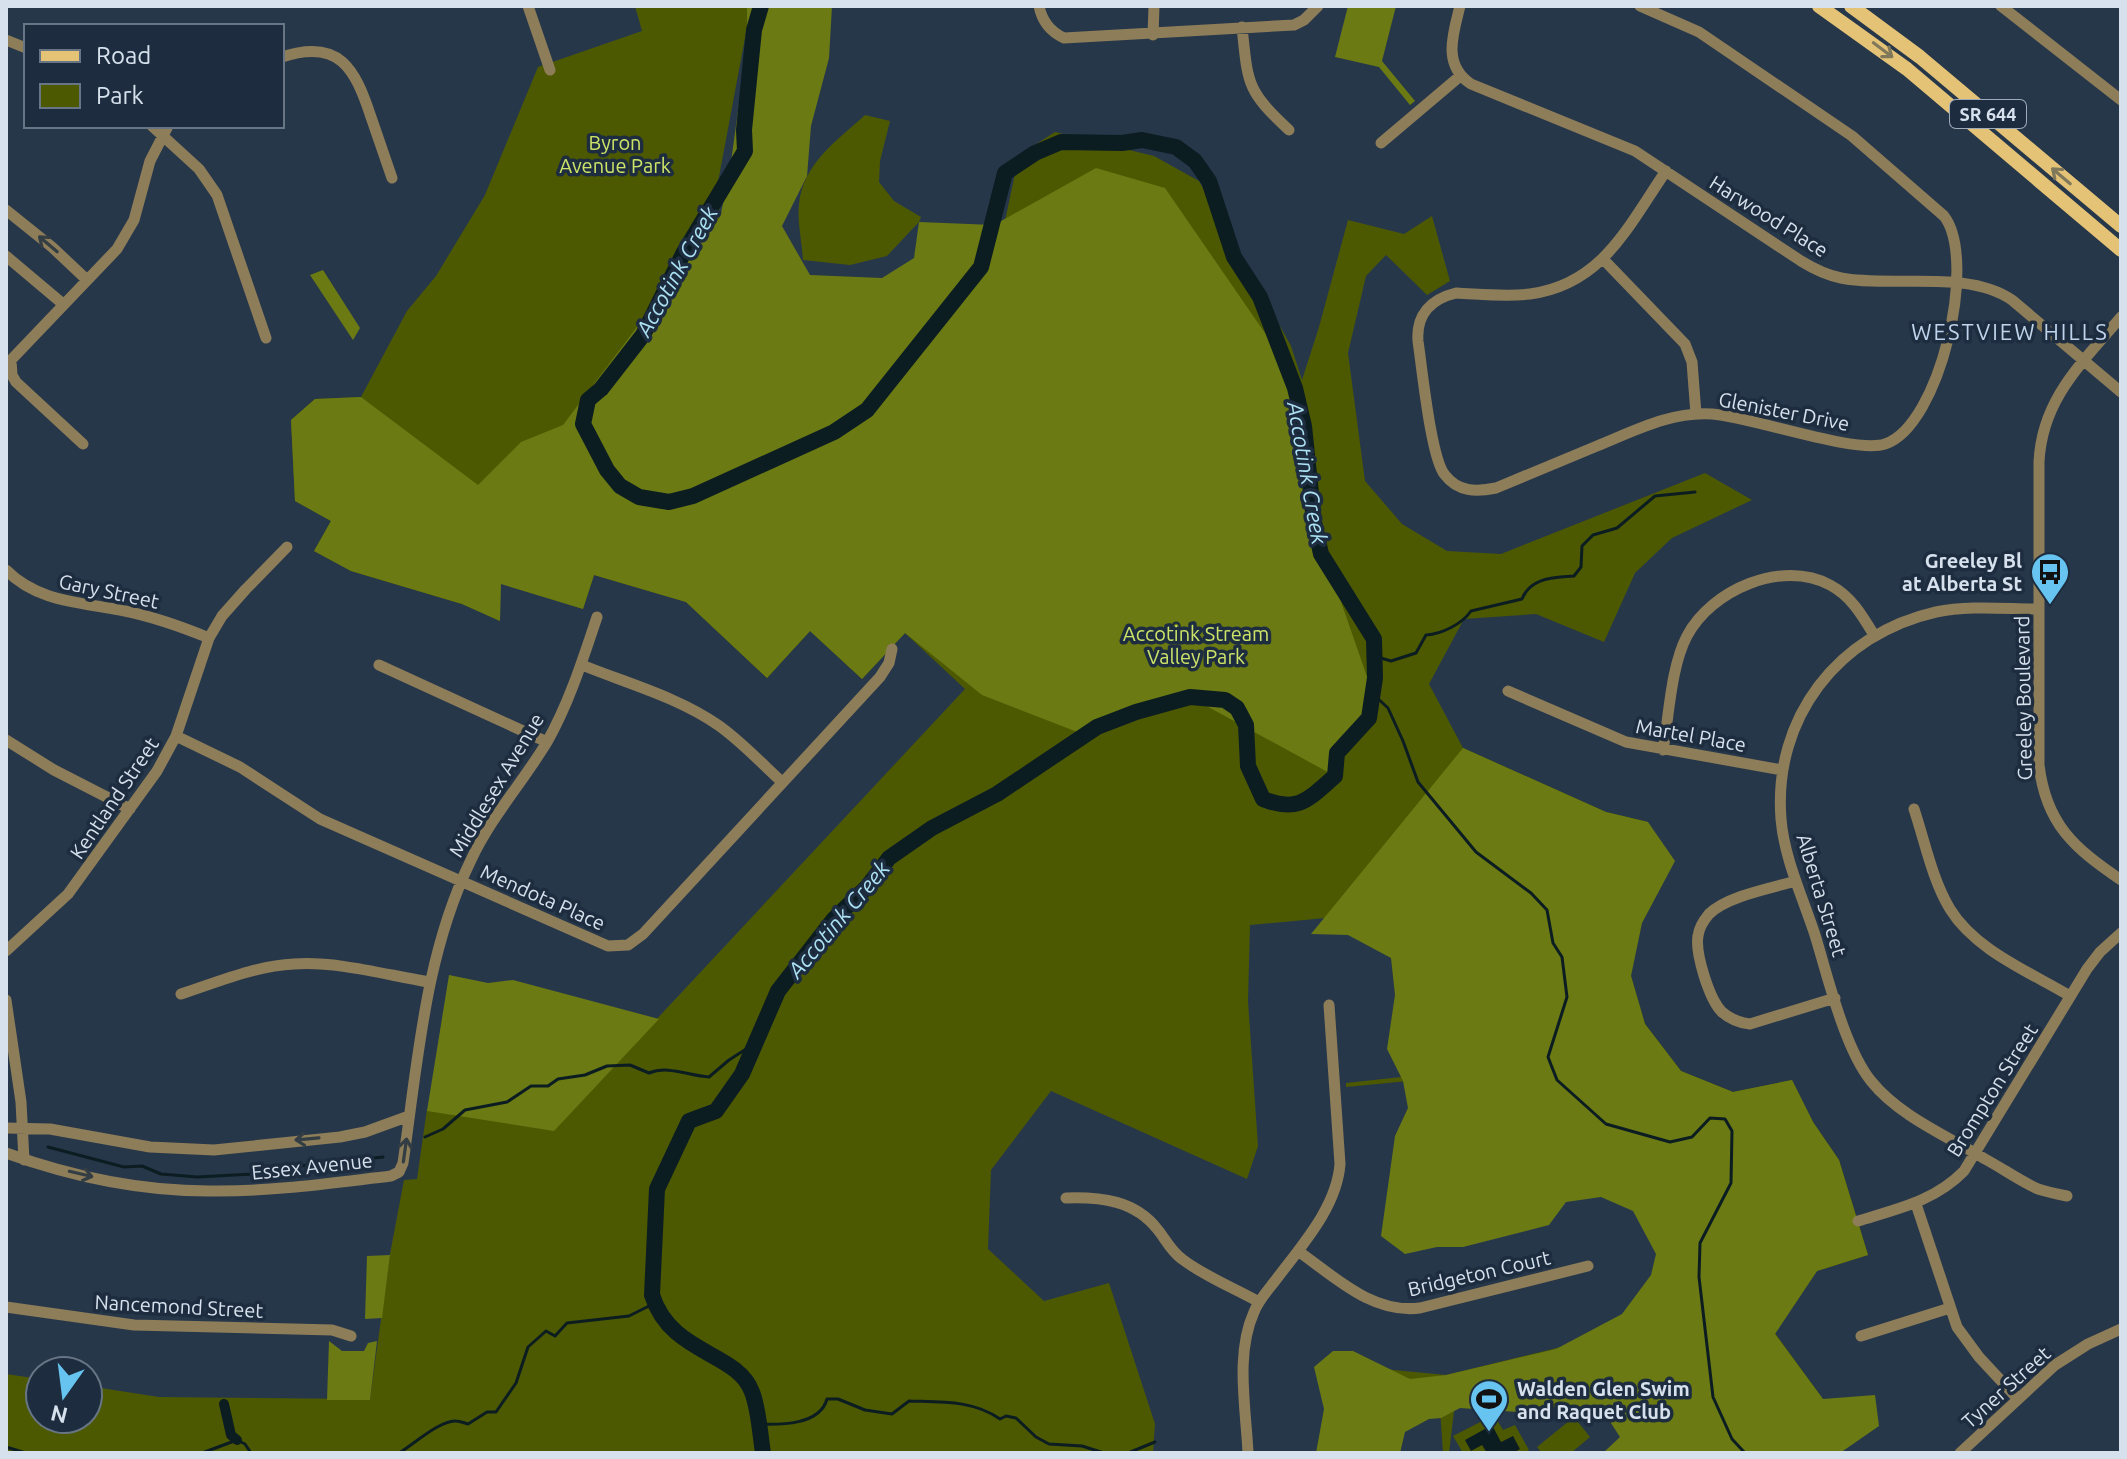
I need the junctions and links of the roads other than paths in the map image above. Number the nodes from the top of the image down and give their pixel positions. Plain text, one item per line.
1 (528, 6) edge
2 (1039, 6) edge
3 (1154, 6) edge
4 (1318, 6) edge
5 (1460, 6) edge
6 (1640, 6) edge
7 (1819, 6) edge
8 (1851, 6) edge
9 (2001, 6) edge
10 (1242, 27) junction
11 (1153, 35) junction
12 (284, 56) edge
13 (550, 70) dead end
14 (1459, 77) junction
15 (2121, 100) edge
16 (1289, 130) dead end
17 (165, 131) edge
18 (1381, 143) dead end
19 (1666, 171) junction
20 (392, 178) dead end
21 (6, 210) edge
22 (2121, 226) edge
23 (2121, 250) edge
24 (6, 256) edge
25 (1604, 260) junction
26 (87, 280) junction
27 (1955, 284) junction
28 (63, 304) junction
29 (2121, 317) edge
30 (266, 338) dead end
31 (2084, 361) junction
32 (2121, 392) edge
33 (1696, 414) junction
34 (83, 444) dead end
35 (287, 547) dead end
36 (6, 570) edge
37 (2039, 609) junction
38 (597, 617) dead end
39 (1874, 635) junction
40 (209, 638) junction
41 (892, 649) dead end
42 (379, 665) dead end
43 (582, 665) junction
44 (1508, 691) dead end
45 (176, 736) junction
46 (6, 740) edge
47 (547, 742) junction
48 (1663, 750) junction
49 (1782, 770) junction
50 (782, 782) junction
51 (130, 809) junction
52 (1914, 809) dead end
53 (462, 880) junction
54 (2121, 880) edge
55 (1796, 881) junction
56 (2121, 933) edge
57 (6, 951) edge
58 (429, 982) junction
59 (181, 994) dead end
60 (2070, 996) junction
61 (1835, 998) junction
62 (6, 1000) edge
63 (1329, 1005) dead end
64 (409, 1116) junction
65 (6, 1128) edge
66 (23, 1129) junction
67 (6, 1153) edge
68 (1977, 1153) junction
69 (24, 1160) junction
70 (2067, 1196) dead end
71 (1066, 1198) dead end
72 (1916, 1204) junction
73 (1858, 1221) dead end
74 (1298, 1251) junction
75 (1588, 1266) dead end
76 (1259, 1302) junction
77 (6, 1307) edge
78 (1950, 1308) junction
79 (2121, 1329) edge
80 (351, 1336) dead end
81 (1861, 1336) dead end
82 (2018, 1399) junction
83 (1248, 1453) edge
84 (1960, 1453) edge

1 - 13 street
2 - 11 street
3 - 11 street
4 - 10 street
5 - 14 street
6 - 27 street, Glenister Drive
7 -> 23 main road, SR 644
22 -> 8 main road, SR 644
9 - 15 street
10 - 11 street
10 - 16 street
12 - 20 street
14 - 18 street
14 - 19 street, Harwood Place
17 - 26 street
17 - 30 street
19 - 25 street, Glenister Drive
19 - 27 street, Harwood Place
26 -> 21 street
24 - 28 street
25 - 33 street
25 - 33 street, Glenister Drive
26 - 28 street
27 - 31 street, Harwood Place
27 - 33 street, Glenister Drive
28 - 34 street
29 - 31 street, Greeley Boulevard
31 - 32 street, Harwood Place
31 - 37 street, Greeley Boulevard
35 - 40 street, Kentland Street
36 - 40 street, Gary Street
37 - 39 street, Alberta Street
37 - 54 street, Greeley Boulevard
38 - 43 street, Middlesex Avenue
39 - 48 street
39 - 49 street, Alberta Street
40 - 45 street, Kentland Street
41 - 50 street, Mendota Place
42 - 47 street
43 - 47 street, Middlesex Avenue
43 - 50 street
44 - 48 street, Martel Place
45 - 51 street, Kentland Street
45 - 53 street, Mendota Place
46 - 51 street
47 - 53 street, Middlesex Avenue
48 - 49 street, Martel Place
49 - 55 street, Alberta Street
50 - 53 street, Mendota Place
51 - 57 street, Kentland Street
52 - 60 street
53 - 58 street, Middlesex Avenue
55 - 61 street, Alberta Street
55 - 61 street
56 - 60 street, Brompton Street
58 - 59 street
58 - 64 street, Middlesex Avenue
60 - 68 street, Brompton Street
61 - 68 street, Alberta Street
62 - 66 street
63 - 74 street
64 -> 66 street, Essex Avenue
69 -> 64 street, Essex Avenue
65 - 66 street, Essex Avenue
66 - 69 street
67 - 69 street, Essex Avenue
68 - 70 street, Alberta Street
68 - 72 street, Brompton Street
71 - 76 street
72 - 73 street, Brompton Street
72 - 78 street
74 - 75 street, Bridgeton Court
74 - 76 street
76 - 83 street
77 - 80 street, Nancemond Street
78 - 81 street
78 - 82 street
79 - 82 street, Tyner Street
82 - 84 street, Tyner Street

